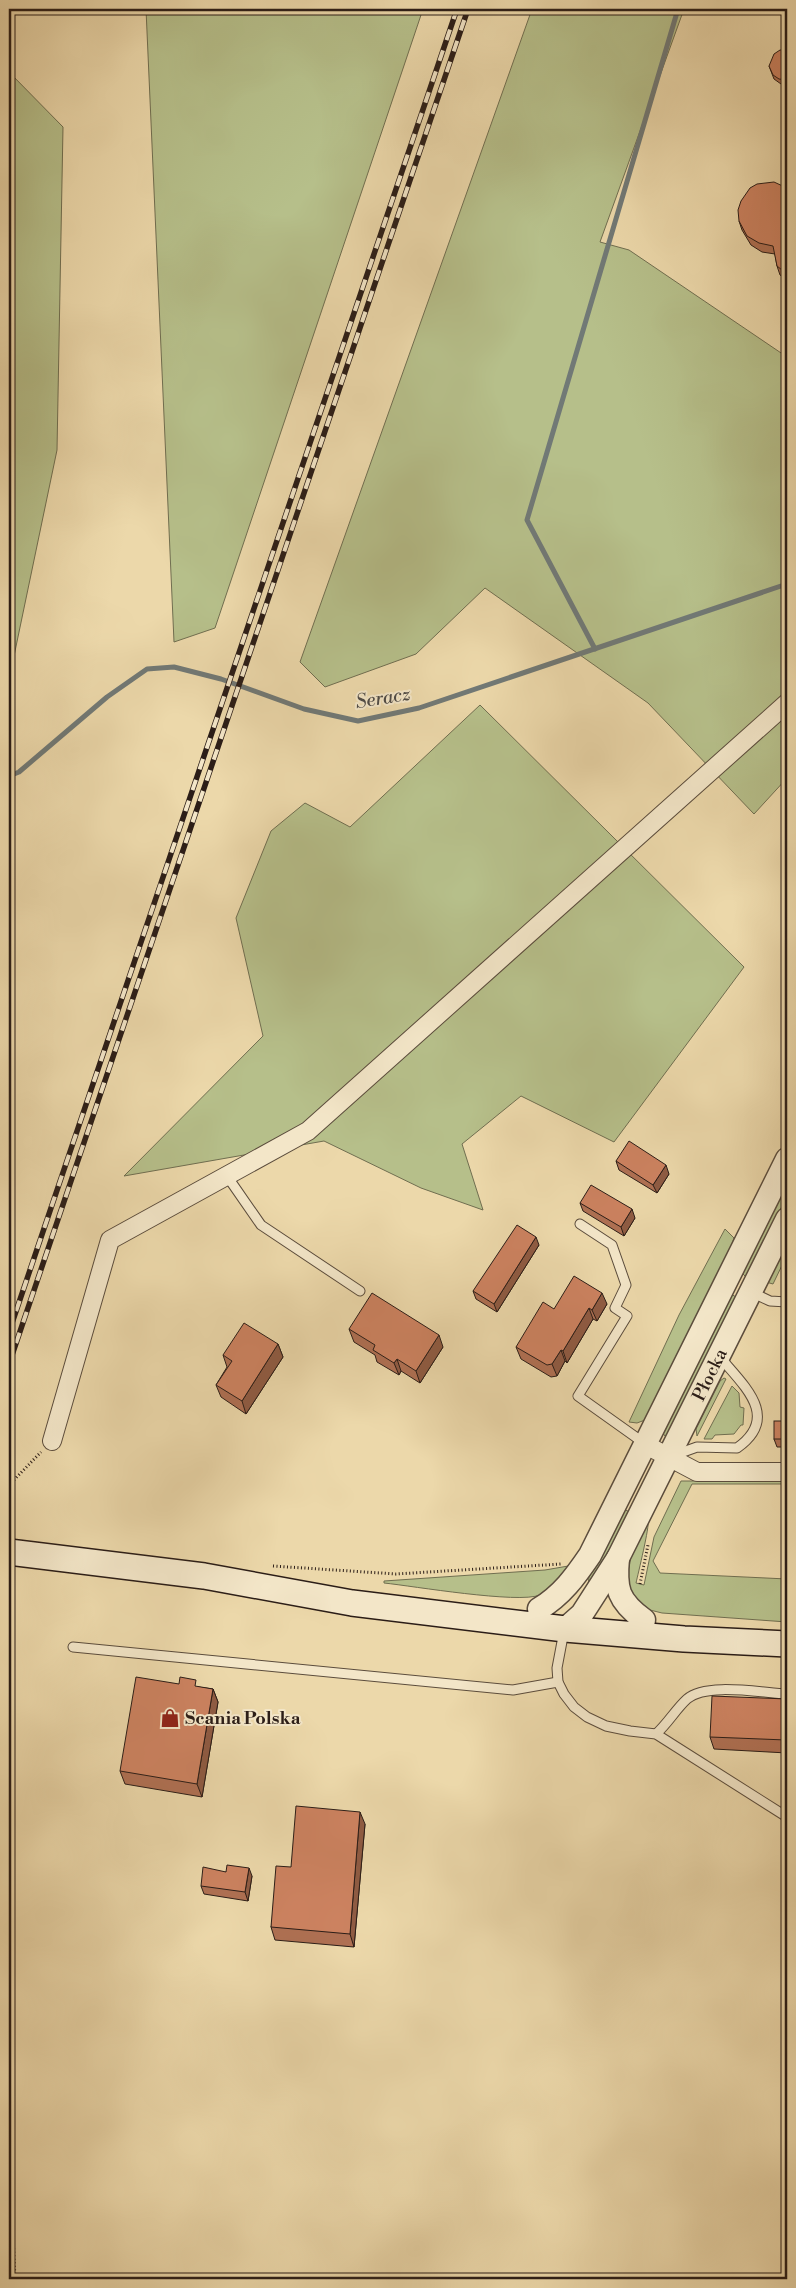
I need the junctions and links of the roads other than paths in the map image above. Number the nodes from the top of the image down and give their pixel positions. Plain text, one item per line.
1 (787, 703) edge
2 (787, 1159) edge
3 (227, 1176) junction
4 (787, 1219) edge
5 (580, 1224) dead end
6 (727, 1281) junction
7 (360, 1291) dead end
8 (751, 1292) junction
9 (787, 1302) edge
10 (719, 1356) junction
11 (52, 1440) road end
12 (646, 1445) junction
13 (669, 1457) junction
14 (787, 1472) edge
15 (9, 1552) edge
16 (590, 1555) junction
17 (618, 1558) junction
18 (204, 1576) junction
19 (539, 1609) junction
20 (573, 1618) junction
21 (644, 1620) junction
22 (787, 1632) edge
23 (787, 1644) edge
24 (73, 1647) dead end
25 (558, 1682) junction
26 (787, 1694) edge
27 (656, 1734) junction
28 (787, 1817) edge

1 - 3 street
2 - 6 street, Płocka
3 - 7 lane
3 - 11 street
4 - 8 street, Płocka
5 - 12 lane
6 - 8 street
6 - 12 street, Płocka
8 - 9 lane
8 - 10 street, Płocka
10 - 13 street, Płocka
10 - 13 lane
12 - 13 street
12 - 16 street, Płocka
13 - 14 street
13 - 17 street, Płocka
15 - 18 main road
16 - 19 street, Płocka
16 - 20 street, Płocka
17 - 20 street, Płocka
17 - 21 street, Płocka
18 - 19 main road
18 - 20 main road
19 - 20 main road
20 - 21 main road
20 - 23 main road
20 - 25 lane
21 - 22 main road
24 - 25 lane
25 - 27 lane
26 - 27 lane
27 - 28 lane

